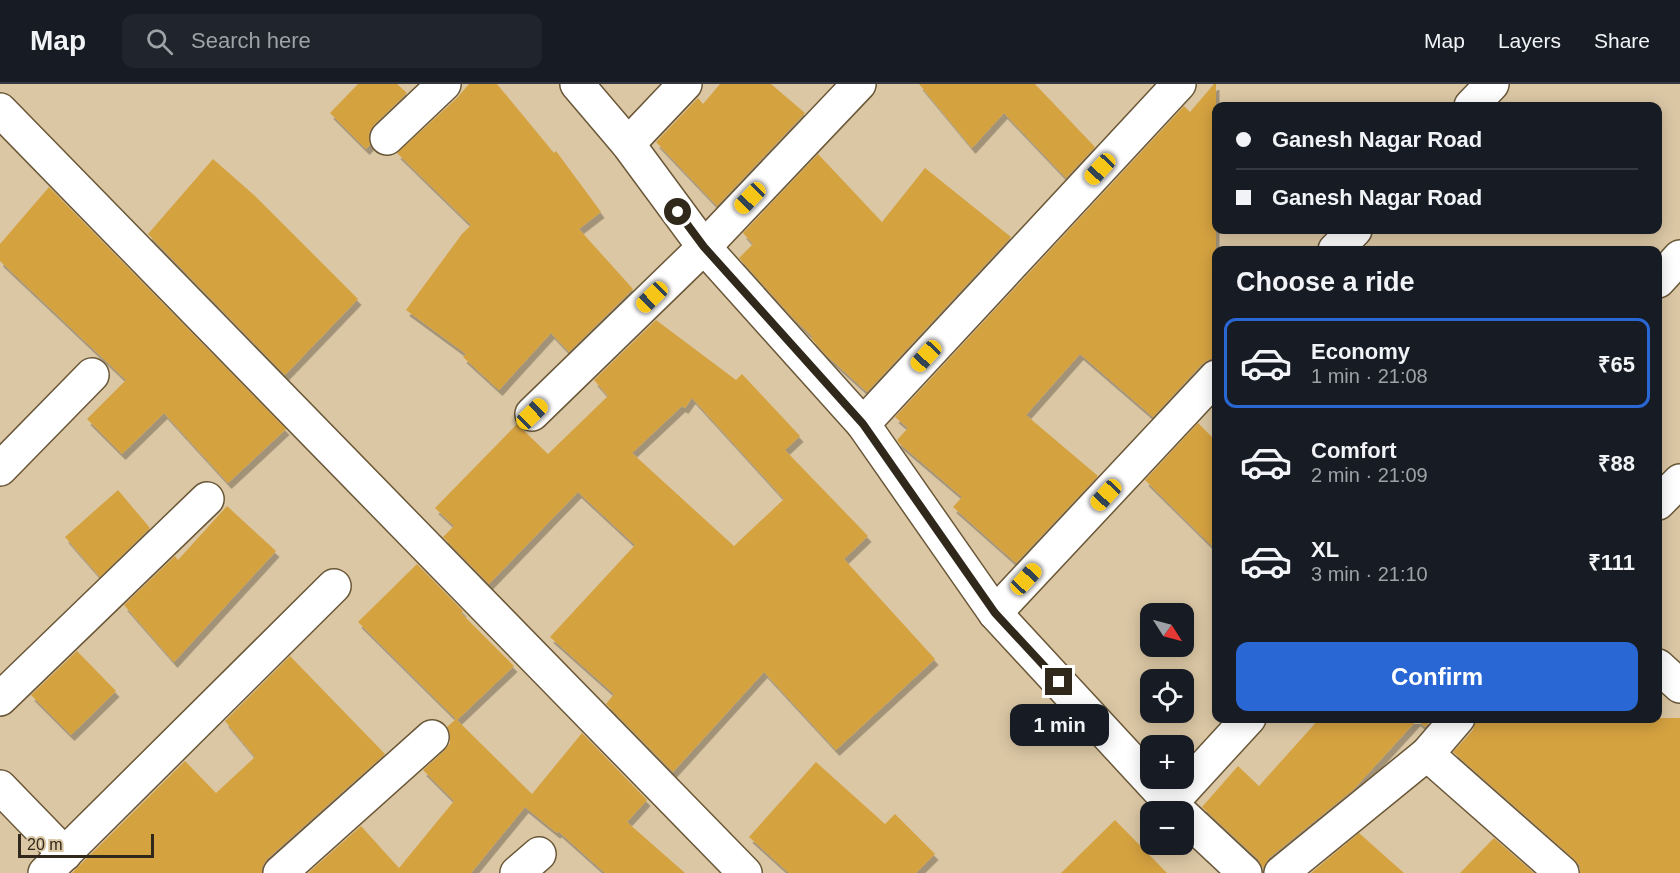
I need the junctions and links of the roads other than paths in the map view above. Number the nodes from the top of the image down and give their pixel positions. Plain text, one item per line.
1 (444, 84) edge
2 (577, 84) edge
3 (685, 84) edge
4 (859, 84) edge
5 (1179, 84) edge
6 (1492, 84) edge
7 (1475, 102) edge
8 (0, 111) edge
9 (387, 138) dead end
10 (628, 144) junction
11 (1351, 234) edge
12 (1339, 246) edge
13 (704, 247) junction
14 (1680, 257) edge
15 (1662, 277) edge
16 (92, 375) dead end
17 (1212, 381) edge
18 (532, 414) dead end
19 (863, 424) junction
20 (0, 469) edge
21 (1680, 481) edge
22 (207, 499) dead end
23 (1662, 499) edge
24 (334, 586) dead end
25 (995, 613) junction
26 (1662, 670) edge
27 (1680, 686) edge
28 (0, 699) edge
29 (1245, 723) edge
30 (1454, 723) edge
31 (432, 737) dead end
32 (1427, 754) junction
33 (0, 788) edge
34 (1169, 801) edge
35 (1184, 801) edge
36 (1194, 826) edge
37 (55, 864) edge
38 (280, 873) edge
39 (745, 873) edge
40 (1245, 873) edge
41 (1281, 873) edge
42 (1562, 873) edge

1 - 9 street
2 - 10 street
3 - 10 street
4 - 13 street
5 - 19 street
6 - 7 street
8 - 39 street
10 - 13 street
11 - 12 street
13 - 18 street
13 - 19 street
14 - 15 street
16 - 20 street
17 - 25 street
19 - 25 street
21 - 23 street
22 - 28 street
24 - 37 street
25 - 34 street
26 - 27 street
29 - 35 street
30 - 32 street
31 - 38 street
32 - 41 street
32 - 42 street
33 - 37 street
36 - 40 street

